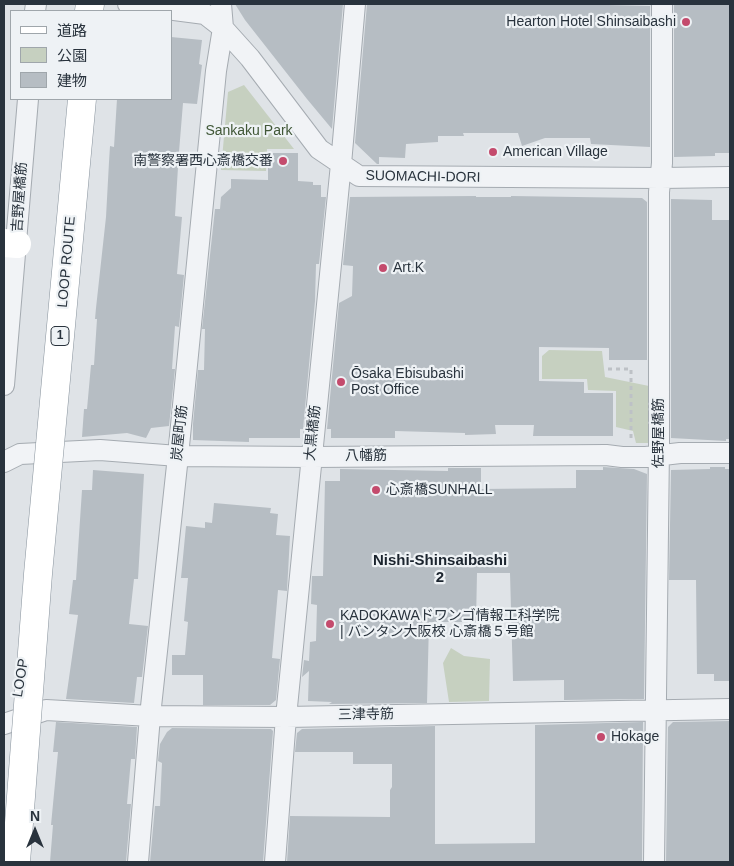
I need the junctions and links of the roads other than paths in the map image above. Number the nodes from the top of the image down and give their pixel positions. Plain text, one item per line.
1 (128, 4) edge
2 (221, 4) edge
3 (355, 4) edge
4 (662, 4) edge
5 (223, 28) junction
6 (28, 100) edge
7 (82, 100) edge
8 (341, 164) junction
9 (730, 177) edge
10 (661, 178) junction
11 (10, 243) edge
12 (4, 385) edge
13 (730, 453) edge
14 (659, 455) junction
15 (178, 456) junction
16 (311, 457) junction
17 (4, 462) edge
18 (38, 574) junction
19 (730, 709) edge
20 (655, 710) junction
21 (150, 716) junction
22 (286, 717) junction
23 (4, 724) edge
24 (4, 782) edge
25 (16, 862) edge
26 (138, 862) edge
27 (275, 862) edge
28 (654, 862) edge

1 - 5 street, SUOMACHI-DORI
2 - 5 street, 炭屋町筋
3 - 8 street, 大黒橋筋
4 - 10 street, 佐野屋橋筋
5 - 8 street, SUOMACHI-DORI
5 - 15 street, 炭屋町筋
6 - 11 street, 吉野屋橋筋
7 - 18 highway, LOOP ROUTE / 1, bridge
8 - 10 street, SUOMACHI-DORI
8 - 16 street, 大黒橋筋
9 - 10 street, SUOMACHI-DORI
10 - 14 street, 佐野屋橋筋
11 - 12 street, 吉野屋橋筋
13 - 14 street, 八幡筋
14 - 16 street, 八幡筋
14 - 20 street, 佐野屋橋筋
15 - 16 street, 八幡筋
15 - 17 street, 八幡筋
15 - 21 street, 炭屋町筋
16 - 22 street, 大黒橋筋
18 - 24 highway, LOOP / 1, bridge
18 - 25 highway, 1, bridge
19 - 20 street, 三津寺筋
20 - 22 street, 三津寺筋
20 - 28 street, 佐野屋橋筋
21 - 22 street, 三津寺筋
21 - 23 street, 三津寺筋
21 - 26 street, 炭屋町筋
22 - 27 street, 大黒橋筋

